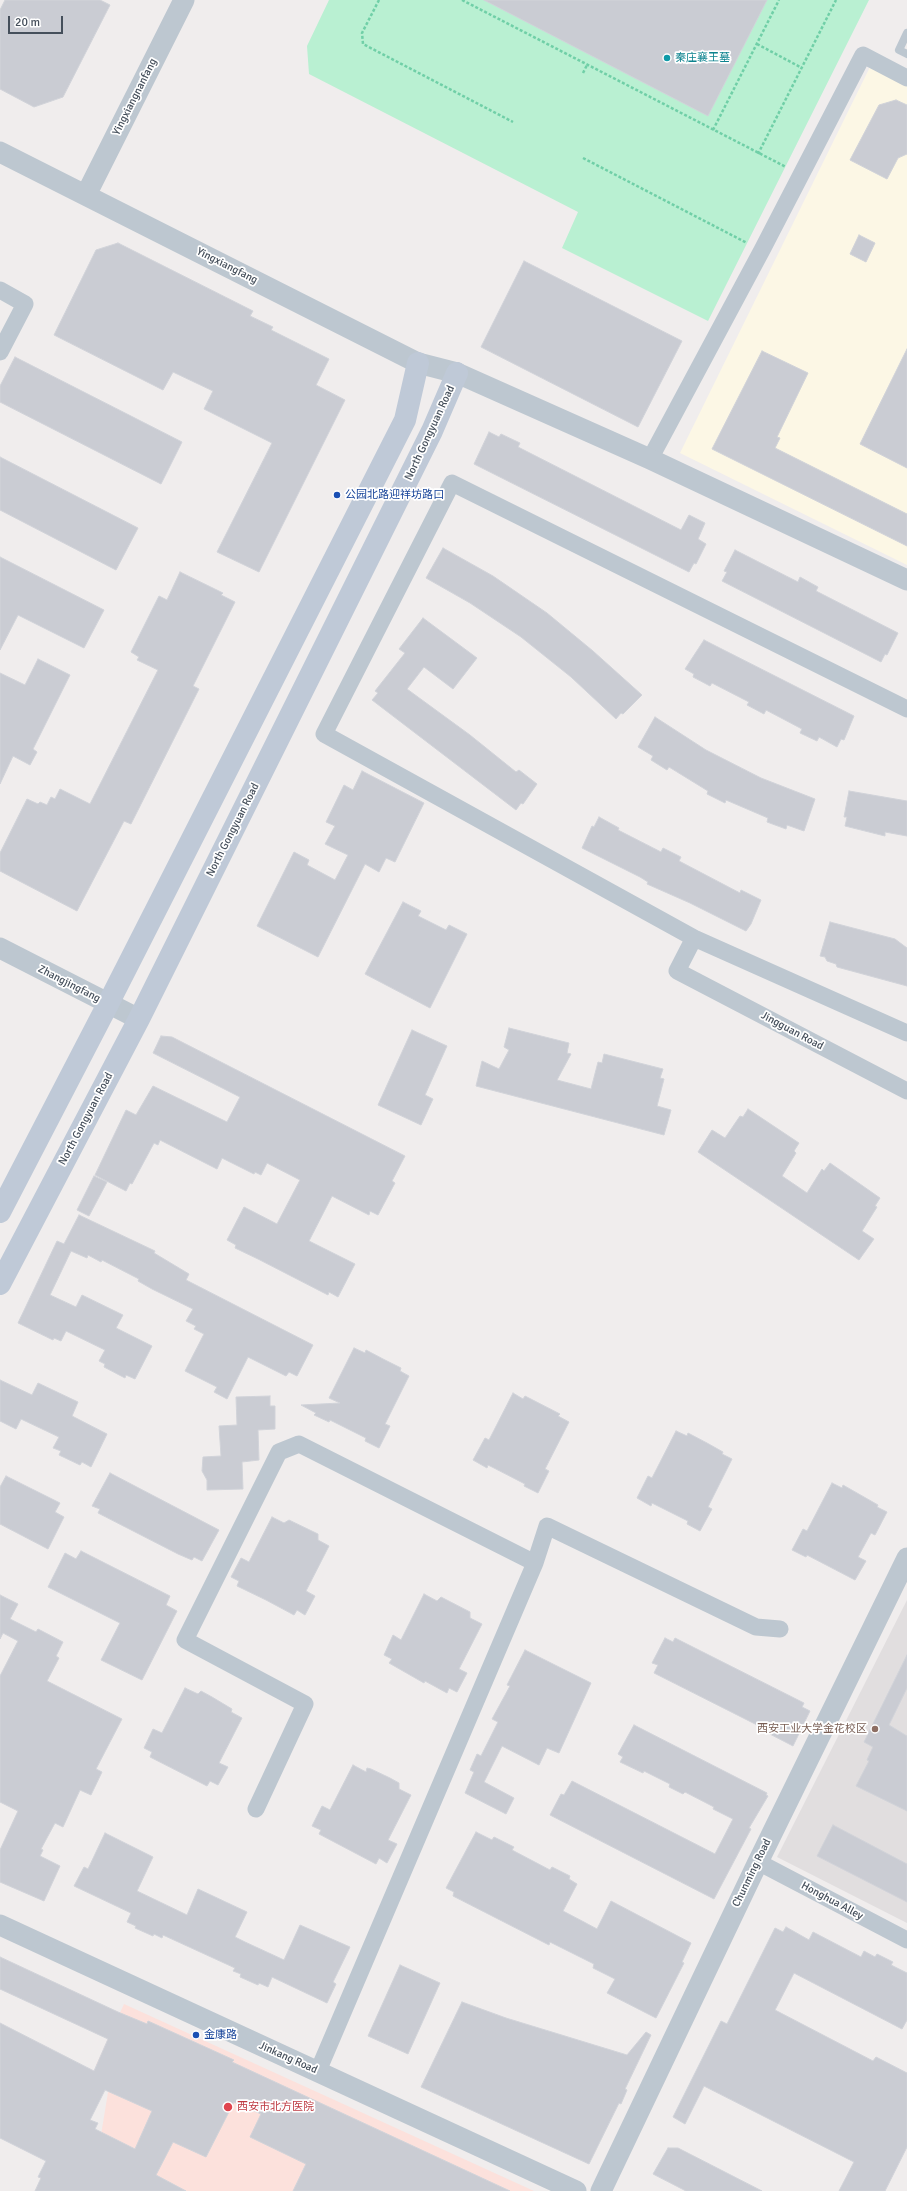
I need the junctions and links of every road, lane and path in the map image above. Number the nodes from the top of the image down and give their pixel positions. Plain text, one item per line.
1 (184, 0) edge
2 (379, 0) edge
3 (462, 0) edge
4 (779, 0) edge
5 (836, 0) edge
6 (907, 33) edge
7 (757, 44) junction
8 (907, 54) edge
9 (587, 65) junction
10 (802, 68) junction
11 (583, 73) dead end
12 (907, 78) edge
13 (513, 122) dead end
14 (713, 130) junction
15 (758, 154) junction
16 (2, 157) edge
17 (584, 158) dead end
18 (801, 175) junction
19 (86, 195) junction
20 (762, 250) junction
21 (0, 290) edge
22 (0, 352) edge
23 (418, 362) junction
24 (457, 373) junction
25 (650, 459) junction
26 (907, 580) edge
27 (907, 709) edge
28 (694, 938) junction
29 (0, 948) edge
30 (108, 1004) junction
31 (138, 1019) junction
32 (907, 1033) edge
33 (907, 1091) edge
34 (0, 1212) edge
35 (0, 1284) edge
36 (907, 1558) edge
37 (535, 1562) junction
38 (780, 1630) dead end
39 (256, 1809) dead end
40 (758, 1862) junction
41 (0, 1925) edge
42 (907, 1940) edge
43 (318, 2071) junction
44 (576, 2191) edge
45 (601, 2191) edge

1 - 19 street, Yingxiangnanfang
2 - 13 path
3 - 9 path
4 - 7 path
5 - 10 path
6 - 8 lane
7 - 10 path
7 - 14 path
9 - 11 path
9 - 14 path
10 - 15 path
12 - 18 street
14 - 15 path
15 - 18 path
16 - 19 street, Yingxiangfang
17 - 20 path
18 - 20 street
19 - 23 street, Yingxiangfang
20 - 25 street
21 - 22 street
23 - 24 street, Yingxiangfang
23 - 30 main road
24 - 25 street, Yingxiangfang
24 - 31 main road, North Gongyuan Road
25 - 26 street, Yingxiangfang
27 - 28 street
28 - 32 street
28 - 33 street
29 - 30 street, Zhangjingfang
30 - 31 street, Zhangjingfang
30 - 34 main road
31 - 35 main road, North Gongyuan Road
36 - 40 street, Chunming Road
37 - 38 street
37 - 39 street
37 - 43 street
40 - 42 street, Honghua Alley
40 - 45 street, Chunming Road
41 - 43 street, Jinkang Road
43 - 44 street, Jinkang Road

